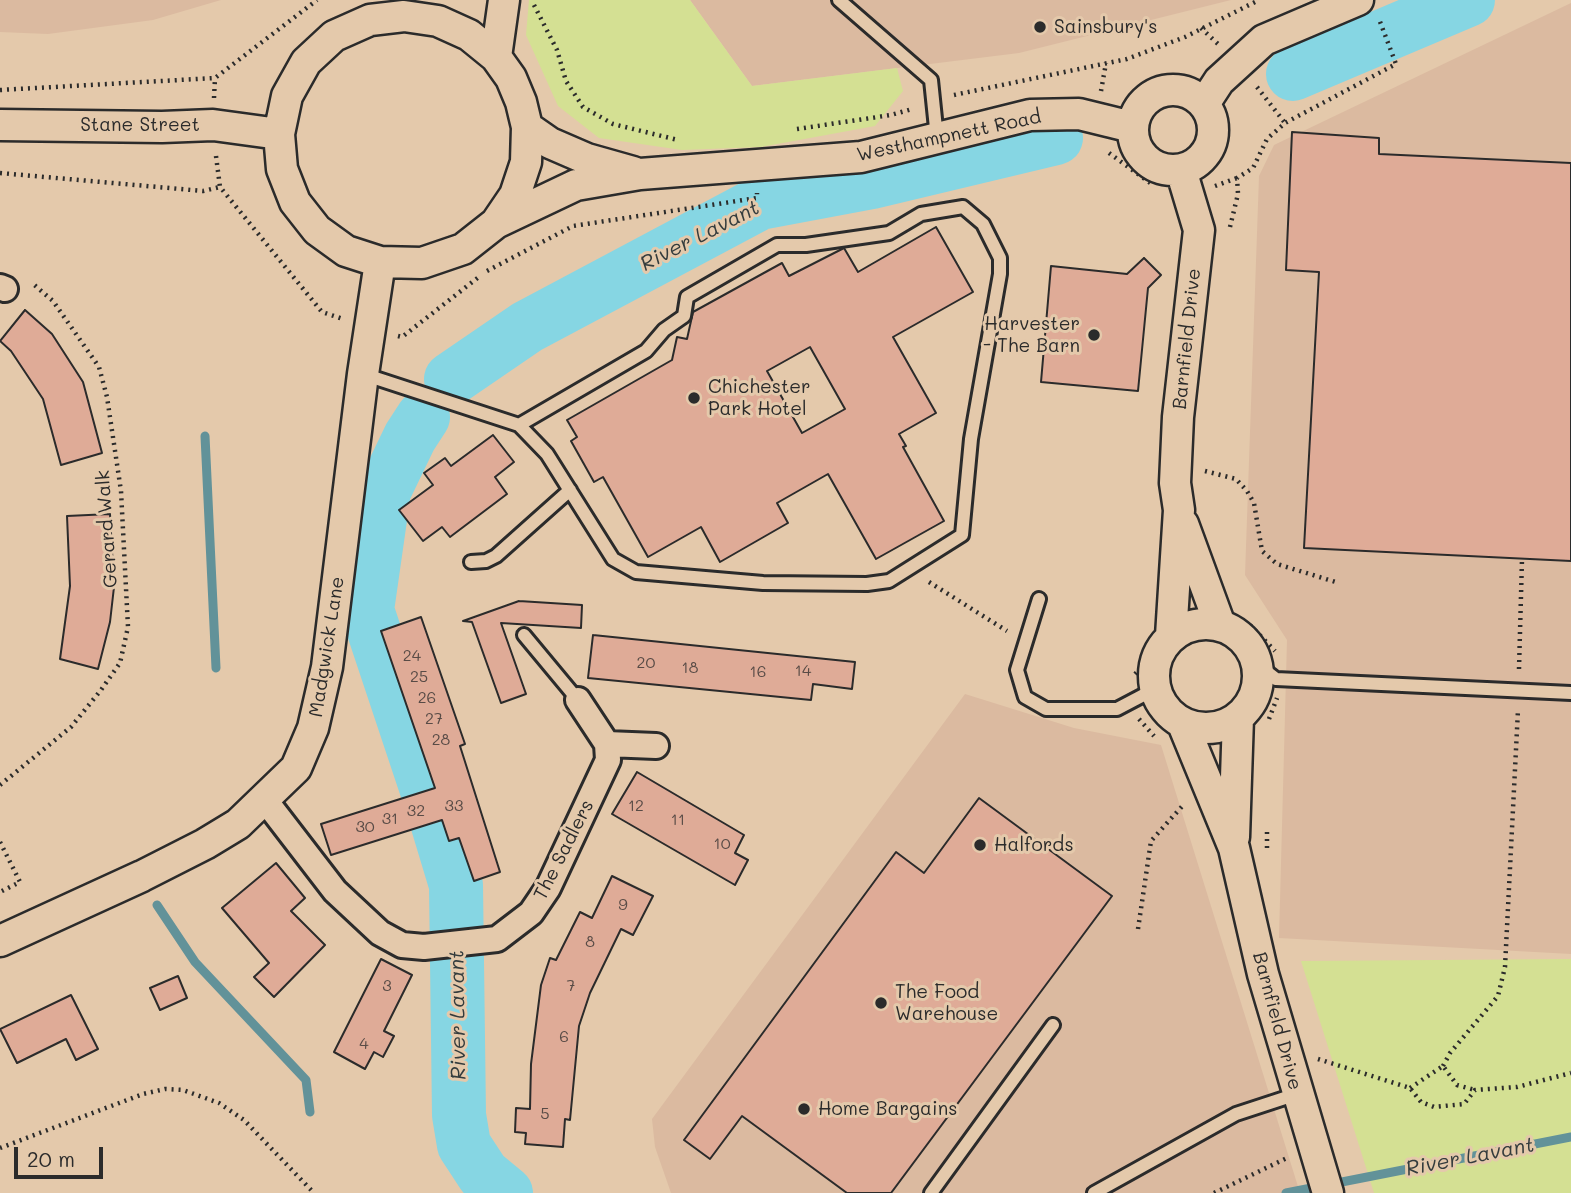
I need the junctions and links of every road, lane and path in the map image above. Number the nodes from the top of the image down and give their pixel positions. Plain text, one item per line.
1 (317, 0) edge
2 (504, 0) edge
3 (531, 0) edge
4 (839, 0) edge
5 (1259, 0) edge
6 (1367, 6) edge
7 (378, 10) edge
8 (496, 57) junction
9 (0, 90) edge
10 (933, 102) junction
11 (1204, 104) junction
12 (0, 125) edge
13 (527, 127) junction
14 (1132, 127) junction
15 (786, 131) dead end
16 (279, 134) junction
17 (937, 138) junction
18 (685, 141) dead end
19 (1181, 170) junction
20 (0, 173) edge
21 (640, 174) junction
22 (220, 187) dead end
23 (496, 223) junction
24 (1229, 234) dead end
25 (380, 262) junction
26 (10, 285) edge
27 (362, 374) junction
28 (519, 425) junction
29 (1201, 461) dead end
30 (1200, 470) junction
31 (1202, 483) dead end
32 (570, 490) junction
33 (1179, 510) junction
34 (1522, 559) dead end
35 (471, 562) dead end
36 (911, 570) junction
37 (1339, 583) dead end
38 (1039, 598) dead end
39 (1231, 620) junction
40 (524, 635) dead end
41 (1171, 636) junction
42 (1026, 643) junction
43 (1267, 672) junction
44 (1155, 689) junction
45 (1518, 692) junction
46 (1571, 693) edge
47 (579, 699) joint
48 (1238, 718) junction
49 (1268, 723) dead end
50 (1183, 724) junction
51 (607, 744) junction
52 (656, 746) dead end
53 (0, 785) edge
54 (1188, 799) dead end
55 (265, 800) junction
56 (1267, 830) dead end
57 (0, 842) edge
58 (1234, 848) junction
59 (1268, 856) dead end
60 (0, 892) edge
61 (1138, 929) dead end
62 (0, 941) edge
63 (1053, 1025) dead end
64 (1314, 1058) dead end
65 (1443, 1066) junction
66 (1571, 1073) edge
67 (1410, 1088) junction
68 (1475, 1090) junction
69 (1297, 1094) junction
70 (1312, 1145) junction
71 (0, 1148) edge
72 (314, 1193) edge
73 (931, 1193) edge
74 (1094, 1193) edge
75 (1214, 1193) edge
76 (1328, 1193) edge

1 - 9 path
2 - 8 street
3 - 18 path
4 - 10 lane
5 - 10 path
6 - 11 street
6 - 24 path
7 - 8 street
7 - 16 street
8 - 13 street
10 - 15 path
10 - 17 lane
11 - 14 street
11 - 19 street
12 - 16 street, Stane Street
13 - 21 street, Westhampnett Road
13 - 23 street
14 - 17 street, Westhampnett Road
14 - 19 street
16 - 25 street
17 - 21 street, Westhampnett Road
19 - 33 street, Barnfield Drive
20 - 22 path
21 - 23 street, Westhampnett Road
23 - 25 street
25 - 27 street, Madgwick Lane
26 - 53 path, Gerard Walk
27 - 28 lane
27 - 55 street, Madgwick Lane
28 - 32 lane
28 - 36 lane
29 - 30 path
30 - 31 path
30 - 37 path
32 - 35 lane
32 - 36 lane
33 - 39 street, Barnfield Drive
33 - 41 street, Barnfield Drive
34 - 45 path
36 - 42 path
38 - 42 lane
39 - 41 street
39 - 43 street
39 - 43 path
40 - 47 lane
41 - 44 street, Barnfield Drive
42 - 44 lane
43 - 45 lane
43 - 48 street, Barnfield Drive
43 - 49 path
44 - 50 street, Barnfield Drive
45 - 46 lane
45 - 65 path
47 - 51 street
48 - 50 street
48 - 58 street, Barnfield Drive
50 - 58 street, Barnfield Drive
51 - 52 street
51 - 55 street, The Sadlers
54 - 61 path
55 - 62 street, Madgwick Lane
56 - 59 path
57 - 60 path
58 - 69 street, Barnfield Drive
63 - 73 lane
64 - 67 path
65 - 67 path
65 - 68 path
66 - 68 path
67 - 68 path
69 - 70 street, Barnfield Drive
69 - 74 lane
70 - 75 path
70 - 76 street, Barnfield Drive
71 - 72 path

